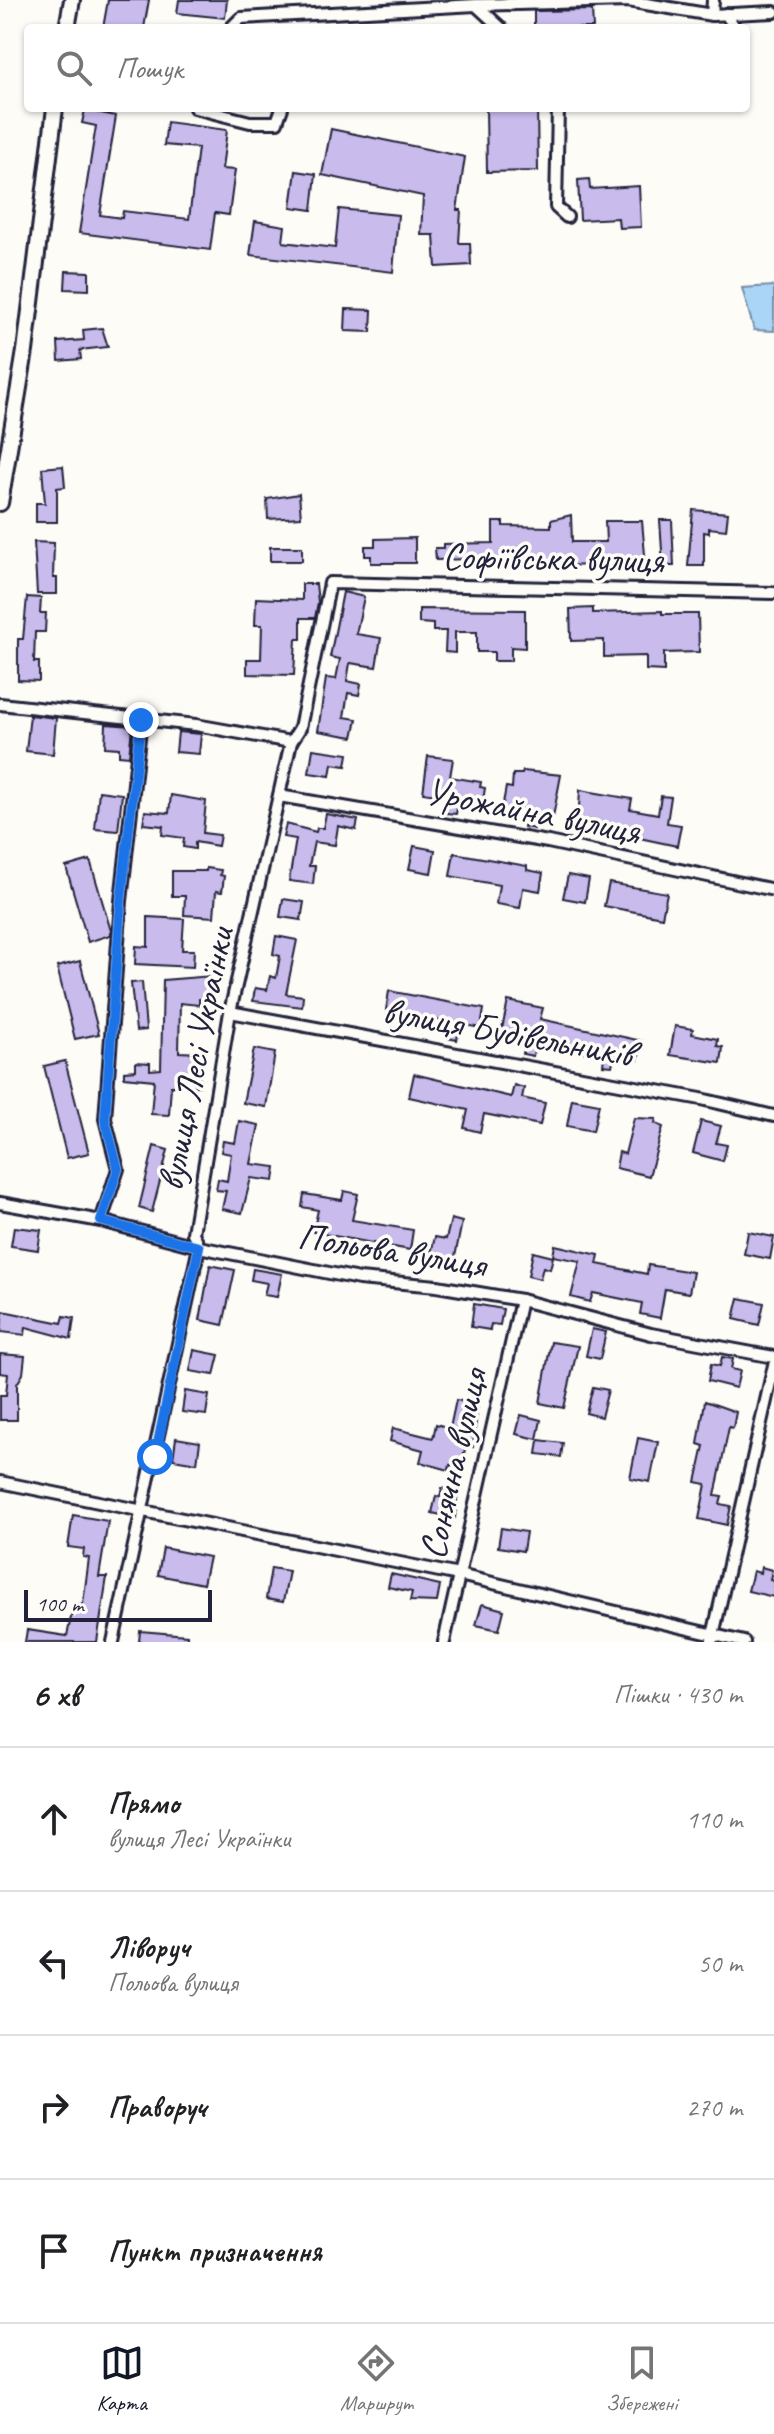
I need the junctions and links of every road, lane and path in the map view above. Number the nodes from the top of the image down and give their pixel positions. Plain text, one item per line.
1 (72, 0) edge
2 (713, 0) edge
3 (476, 5) junction
4 (774, 12) edge
5 (726, 14) junction
6 (712, 15) junction
7 (321, 16) junction
8 (68, 24) edge
9 (235, 24) edge
10 (315, 24) edge
11 (497, 24) edge
12 (732, 24) edge
13 (55, 112) edge
14 (211, 112) edge
15 (281, 112) edge
16 (558, 112) edge
17 (567, 217) dead end
18 (0, 503) edge
19 (330, 583) joint
20 (774, 593) edge
21 (0, 704) edge
22 (141, 720) junction
23 (291, 742) junction
24 (279, 796) junction
25 (774, 890) edge
26 (230, 1012) junction
27 (774, 1116) edge
28 (0, 1203) edge
29 (101, 1221) junction
30 (199, 1247) junction
31 (521, 1300) junction
32 (774, 1357) edge
33 (774, 1365) edge
34 (0, 1482) edge
35 (143, 1513) junction
36 (459, 1575) junction
37 (712, 1639) edge
38 (113, 1642) edge
39 (444, 1642) edge
40 (744, 1642) edge

1 - 8 street
2 - 6 street
3 - 6 street
3 - 7 street
3 - 11 street
4 - 5 street
5 - 6 street
5 - 12 street
7 - 9 street
7 - 10 street
13 - 18 street
14 - 15 street
16 - 17 street
19 - 20 street, Софіївська вулиця
19 - 23 street, вулиця Лесі Українки
21 - 22 street
22 - 23 street
22 - 29 street
23 - 24 street, вулиця Лесі Українки
24 - 25 street, Урожайна вулиця
24 - 26 street, вулиця Лесі Українки
26 - 27 street, вулиця Будівельників
26 - 30 street, вулиця Лесі Українки
28 - 29 street, Польова вулиця
29 - 30 street, Польова вулиця
30 - 31 street, Польова вулиця
30 - 35 street, вулиця Лесі Українки
31 - 32 street, Польова вулиця
31 - 36 street, Сонячна вулиця
33 - 37 street
34 - 35 street
35 - 36 street
35 - 38 street, вулиця Лесі Українки
36 - 37 street
36 - 39 street, Сонячна вулиця
37 - 40 street

